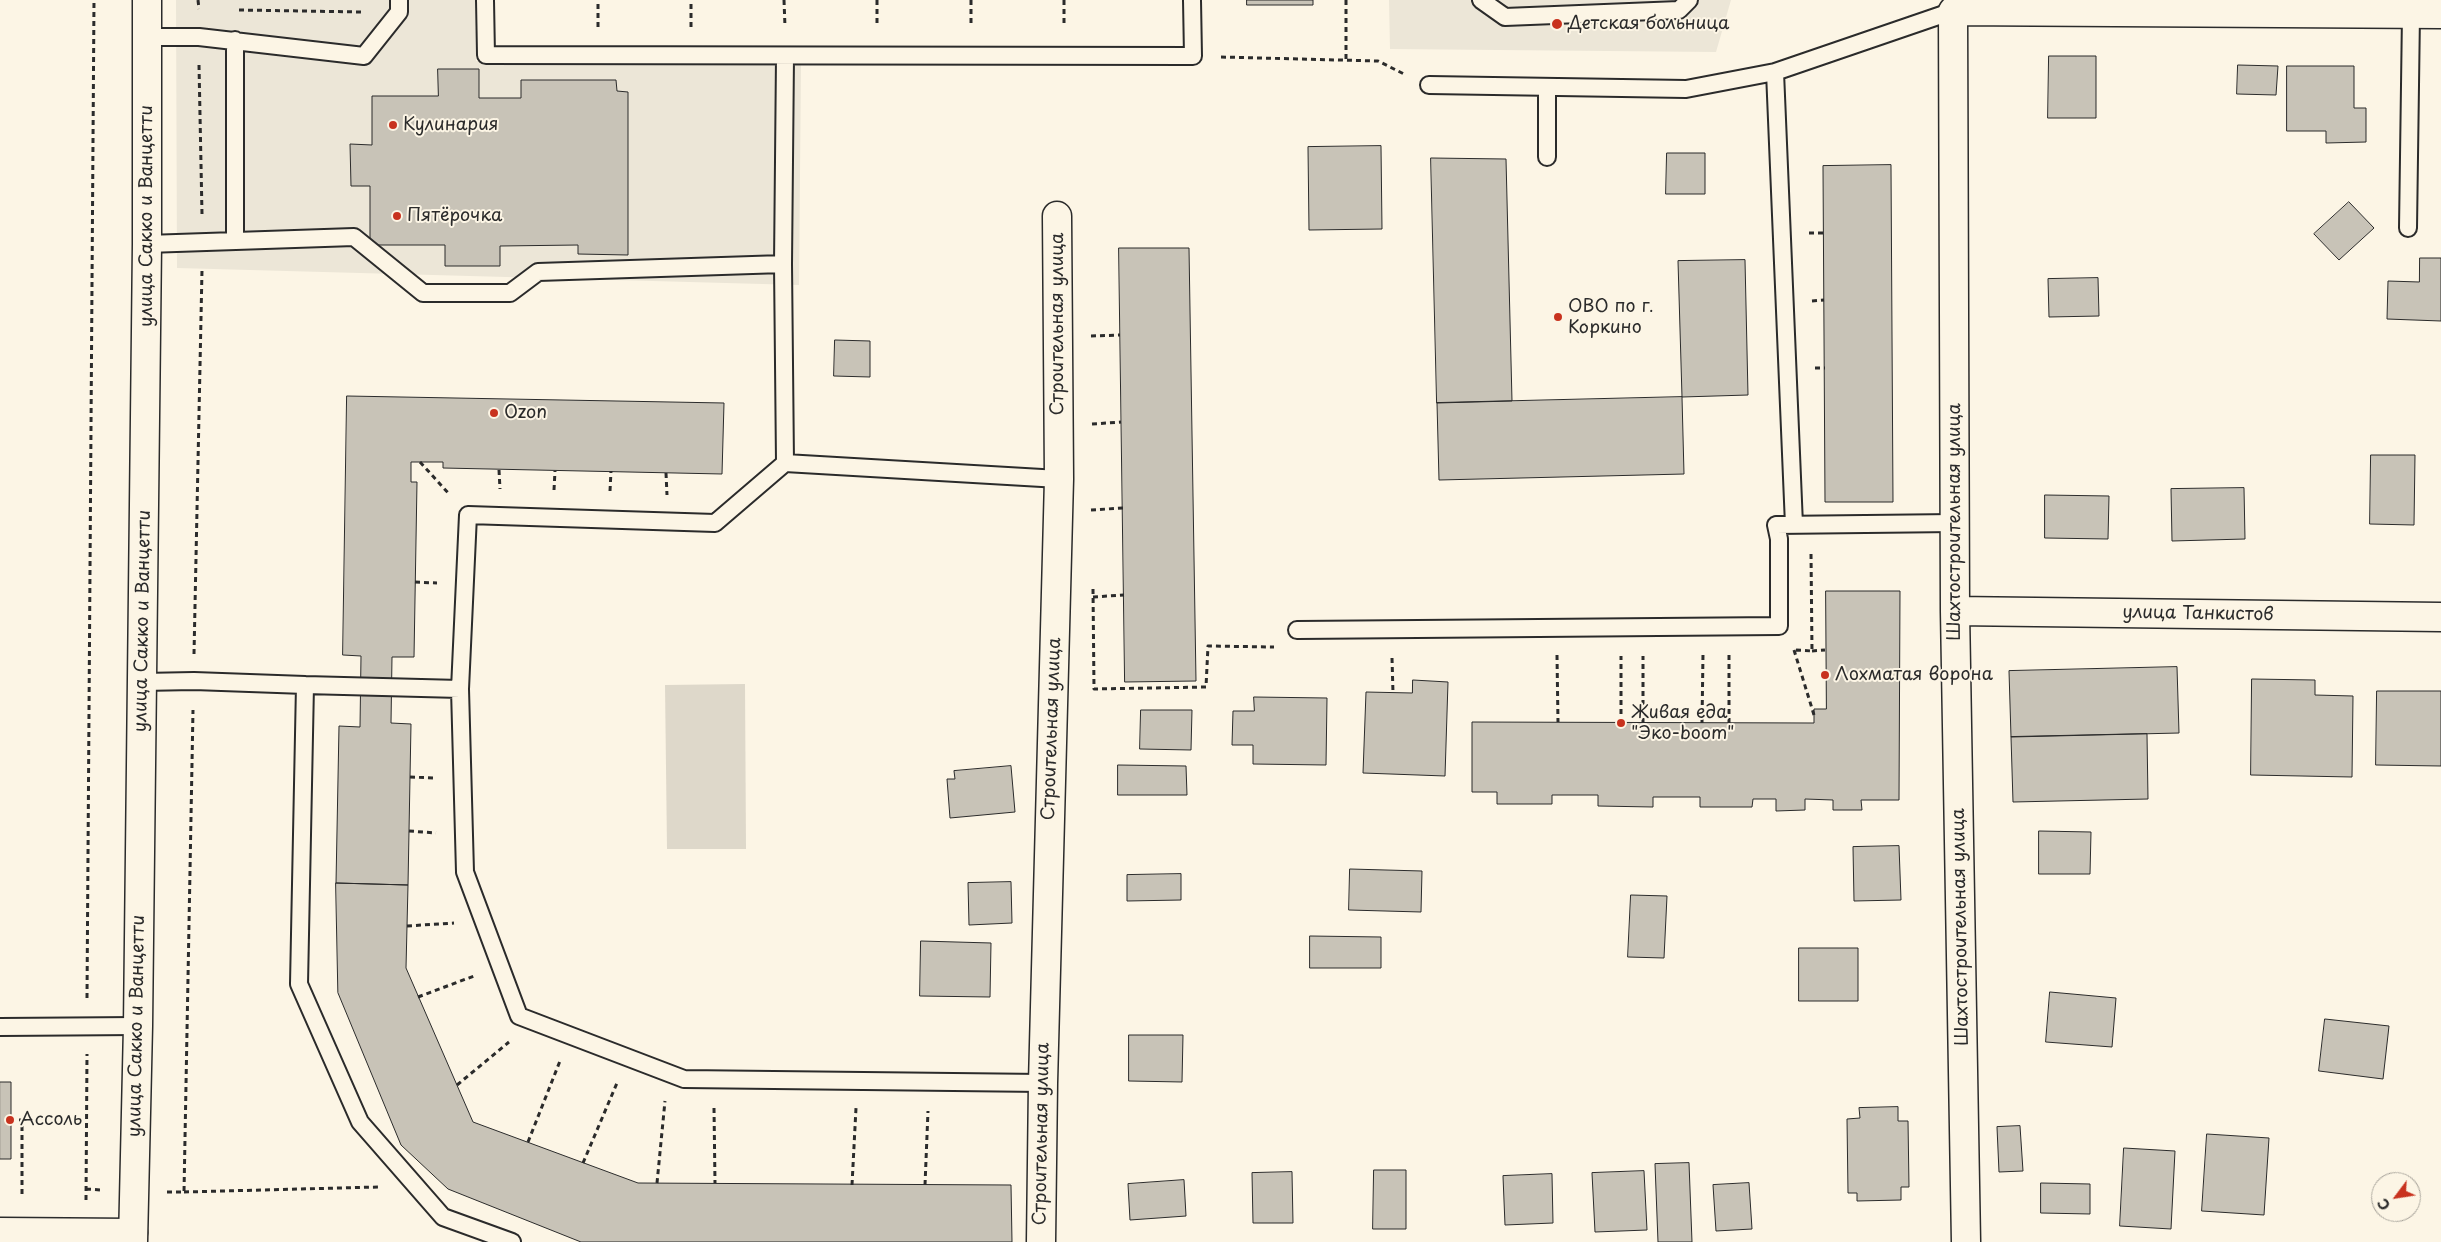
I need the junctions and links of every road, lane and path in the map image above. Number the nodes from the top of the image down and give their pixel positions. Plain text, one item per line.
1 (94, 0) edge
2 (147, 0) edge
3 (198, 0) edge
4 (485, 0) edge
5 (1192, 0) edge
6 (1346, 0) edge
7 (1481, 0) edge
8 (1689, 0) edge
9 (399, 6) edge
10 (198, 9) junction
11 (208, 9) dead end
12 (237, 10) dead end
13 (1954, 11) junction
14 (2411, 14) junction
15 (2441, 14) edge
16 (147, 37) junction
17 (199, 37) junction
18 (236, 40) junction
19 (1193, 56) junction
20 (785, 57) junction
21 (1346, 60) junction
22 (1776, 72) junction
23 (1429, 85) joint
24 (1546, 87) junction
25 (1547, 158) dead end
26 (1057, 216) dead end
27 (2408, 228) dead end
28 (235, 241) junction
29 (203, 242) junction
30 (148, 244) junction
31 (783, 264) junction
32 (1120, 335) dead end
33 (1088, 336) dead end
34 (1090, 414) dead end
35 (1121, 422) dead end
36 (1090, 424) junction
37 (1090, 434) dead end
38 (420, 462) dead end
39 (785, 464) junction
40 (1059, 479) junction
41 (1090, 501) dead end
42 (1123, 508) dead end
43 (1090, 510) junction
44 (468, 516) junction
45 (1091, 520) dead end
46 (1955, 523) junction
47 (1794, 525) junction
48 (1093, 587) dead end
49 (1124, 595) dead end
50 (1093, 597) junction
51 (1955, 611) junction
52 (2441, 617) edge
53 (1297, 630) dead end
54 (1208, 646) dead end
55 (1558, 649) dead end
56 (1621, 649) dead end
57 (1644, 650) dead end
58 (1703, 650) dead end
59 (1729, 650) dead end
60 (1794, 650) dead end
61 (1812, 650) dead end
62 (1826, 650) dead end
63 (1392, 657) dead end
64 (194, 681) junction
65 (142, 682) junction
66 (305, 685) junction
67 (460, 688) junction
68 (1393, 692) dead end
69 (1814, 715) dead end
70 (1558, 722) dead end
71 (1621, 723) dead end
72 (1643, 723) dead end
73 (1702, 723) dead end
74 (1729, 723) dead end
75 (484, 921) junction
76 (407, 926) dead end
77 (500, 966) junction
78 (418, 997) dead end
79 (534, 1021) junction
80 (87, 1026) junction
81 (138, 1026) junction
82 (0, 1027) edge
83 (570, 1035) junction
84 (628, 1057) junction
85 (668, 1072) junction
86 (714, 1079) junction
87 (857, 1080) junction
88 (929, 1082) junction
89 (1042, 1083) junction
90 (457, 1084) dead end
91 (10, 1120) dead end
92 (528, 1142) dead end
93 (583, 1163) dead end
94 (657, 1183) dead end
95 (715, 1183) dead end
96 (852, 1185) dead end
97 (925, 1185) dead end
98 (416, 1186) junction
99 (86, 1189) junction
100 (134, 1191) junction
101 (184, 1192) junction
102 (22, 1204) dead end
103 (86, 1205) dead end
104 (0, 1232) edge
105 (133, 1237) edge
106 (512, 1242) edge
107 (1041, 1242) edge
108 (1966, 1242) edge

1 - 80 path
2 - 16 street, улица Сакко и Ванцетти
3 - 10 path
4 - 20 lane
5 - 19 lane
6 - 21 path
7 - 8 lane
9 - 12 path
9 - 18 lane
10 - 11 path
10 - 17 path
13 - 14 street
13 - 22 lane
13 - 46 street, Шахтостроительная улица
14 - 15 street
14 - 27 lane
16 - 17 lane
16 - 30 street, улица Сакко и Ванцетти
17 - 18 lane
17 - 29 path
18 - 28 lane
19 - 20 lane
19 - 21 path
20 - 31 lane
21 - 23 path
22 - 24 lane
22 - 47 lane
23 - 24 lane
24 - 25 lane
26 - 40 street, Строительная улица
28 - 29 lane
28 - 31 lane
29 - 30 lane
29 - 64 path
30 - 65 street, улица Сакко и Ванцетти
31 - 39 lane
32 - 33 path
34 - 36 path
35 - 36 path
36 - 37 path
38 - 44 path
39 - 40 lane
39 - 44 lane
40 - 89 street, Строительная улица
41 - 43 path
42 - 43 path
43 - 45 path
44 - 67 lane
46 - 47 lane
46 - 51 street, Шахтостроительная улица
47 - 53 lane
48 - 50 path
49 - 50 path
50 - 54 path
51 - 52 street, улица Танкистов
51 - 108 street, Шахтостроительная улица
55 - 70 path
56 - 71 path
57 - 72 path
58 - 73 path
59 - 74 path
60 - 69 path
61 - 62 path
63 - 68 path
64 - 65 lane
64 - 66 lane
64 - 101 path
65 - 81 street, улица Сакко и Ванцетти
66 - 67 lane
66 - 98 lane
67 - 75 lane
75 - 76 path
75 - 77 lane
77 - 78 path
77 - 79 lane
79 - 83 lane
79 - 90 path
80 - 81 lane
80 - 82 lane
80 - 99 path
81 - 100 street, улица Сакко и Ванцетти
83 - 84 lane
83 - 92 path
84 - 85 lane
84 - 93 path
85 - 86 lane
85 - 94 path
86 - 87 lane
86 - 95 path
87 - 88 lane
87 - 96 path
88 - 89 lane
88 - 97 path
89 - 107 street, Строительная улица
91 - 102 path
98 - 101 path
98 - 106 lane
99 - 100 path
99 - 103 path
100 - 101 path
100 - 105 street, улица Сакко и Ванцетти
104 - 105 street

